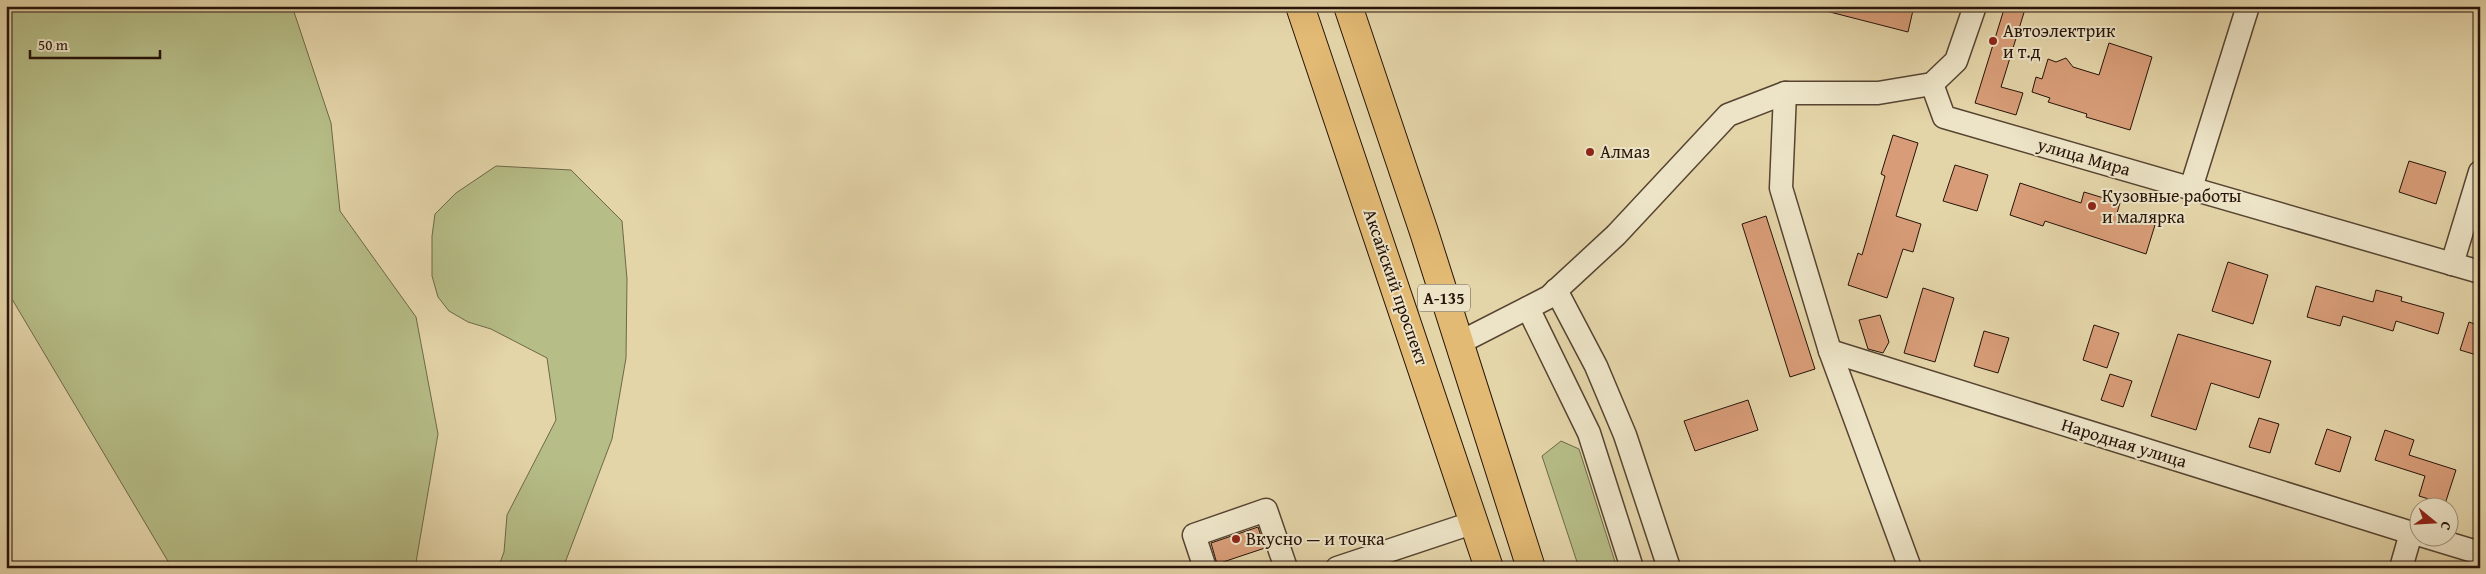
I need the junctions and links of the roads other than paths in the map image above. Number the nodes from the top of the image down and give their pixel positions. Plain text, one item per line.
1 (1300, 6) edge
2 (1348, 6) edge
3 (1975, 6) edge
4 (2248, 6) edge
5 (1932, 84) junction
6 (1786, 93) junction
7 (2480, 172) edge
8 (2191, 188) junction
9 (2452, 264) junction
10 (2480, 272) edge
11 (1556, 290) junction
12 (1528, 308) junction
13 (1459, 343) junction
14 (1830, 351) junction
15 (1475, 522) junction
16 (2408, 532) edge
17 (2412, 546) edge
18 (2456, 546) edge
19 (2480, 553) edge
20 (1205, 568) edge
21 (1286, 568) edge
22 (1338, 568) edge
23 (1489, 568) edge
24 (1530, 568) edge
25 (1632, 568) edge
26 (1670, 568) edge
27 (1910, 568) edge
28 (2400, 568) edge

1 - 15 main road, Аксайский проспект / А-135
2 - 13 main road, А-135
3 - 5 street
4 - 8 street
5 - 6 street
5 - 8 street, улица Мира
6 - 11 street
6 - 14 street
7 - 9 street
8 - 9 street, улица Мира
9 - 10 street, улица Мира
11 - 12 street
11 - 26 street
12 - 13 street
12 - 25 street
13 - 24 main road, А-135
14 - 16 street, Народная улица
14 - 27 street
15 - 22 street
15 - 23 main road, Аксайский проспект / А-135
17 - 28 street
18 - 19 street, Народная улица
20 - 21 street

